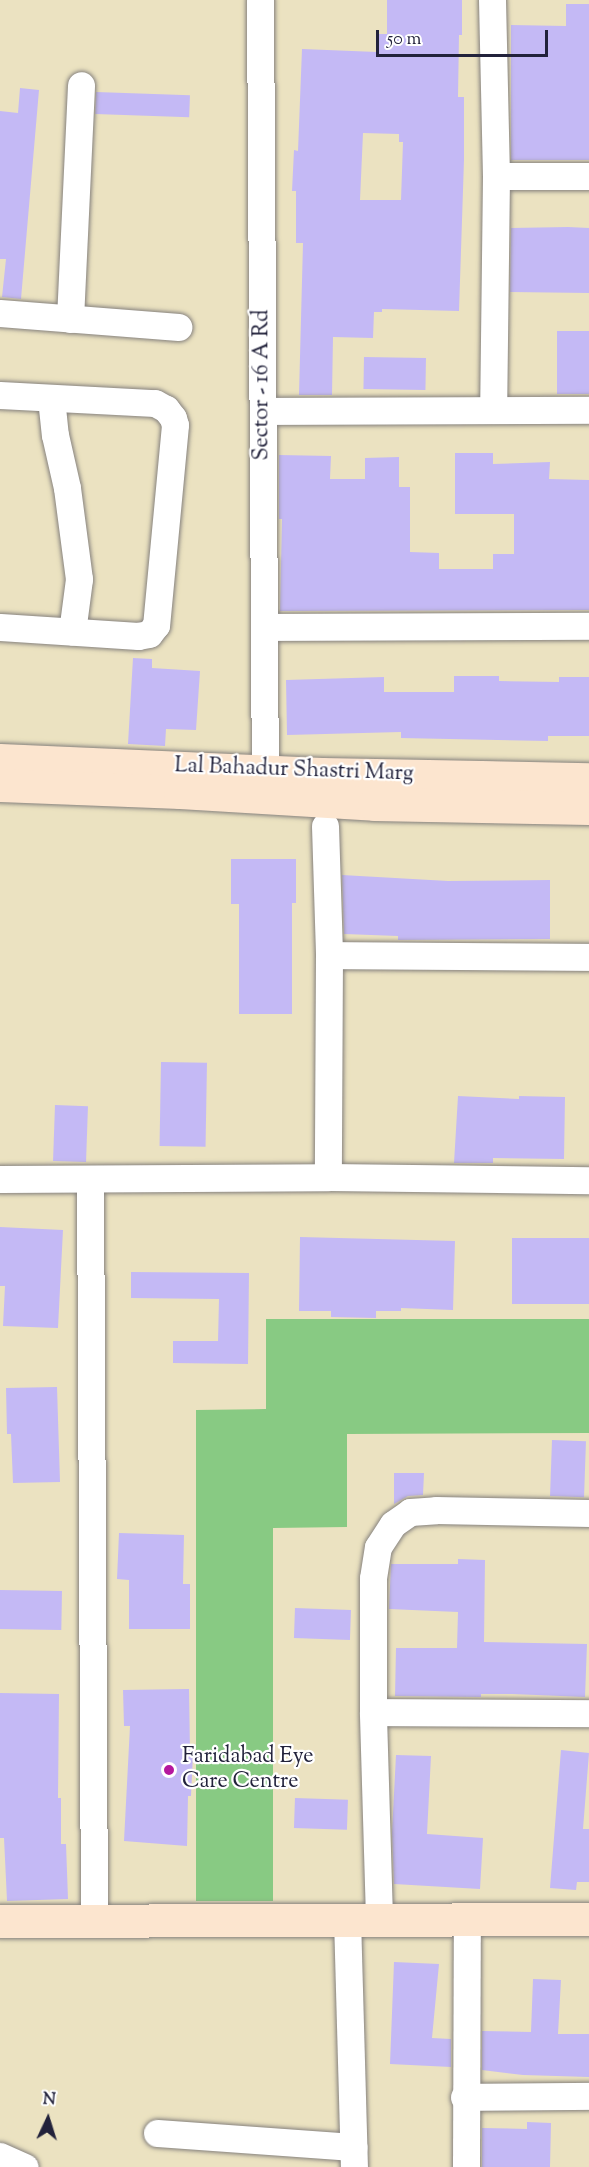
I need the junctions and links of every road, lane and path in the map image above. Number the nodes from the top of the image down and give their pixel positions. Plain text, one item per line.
1 (260, 0) edge
2 (492, 0) edge
3 (81, 85) dead end
4 (496, 176) junction
5 (589, 176) edge
6 (0, 313) edge
7 (70, 319) junction
8 (178, 327) dead end
9 (0, 394) edge
10 (51, 398) junction
11 (493, 408) junction
12 (589, 410) edge
13 (264, 411) junction
14 (589, 626) edge
15 (0, 627) edge
16 (265, 627) junction
17 (72, 632) junction
18 (0, 760) edge
19 (589, 779) edge
20 (265, 783) junction
21 (0, 785) edge
22 (589, 808) edge
23 (325, 826) dead end
24 (329, 955) junction
25 (589, 957) edge
26 (328, 1178) junction
27 (0, 1179) edge
28 (90, 1180) junction
29 (589, 1180) edge
30 (589, 1513) edge
31 (373, 1712) junction
32 (589, 1713) edge
33 (363, 1918) junction
34 (467, 1918) junction
35 (589, 1918) edge
36 (0, 1922) edge
37 (94, 1922) junction
38 (589, 2096) edge
39 (464, 2097) junction
40 (158, 2133) dead end
41 (0, 2156) edge
42 (354, 2157) edge
43 (25, 2167) edge
44 (466, 2167) edge

1 - 13 street, Sector - 16 A Rd
2 - 4 street
3 - 7 street
4 - 5 street
4 - 11 street
6 - 7 street
7 - 8 street
9 - 10 street
10 - 17 street
10 - 17 street
11 - 12 street
11 - 13 street
13 - 16 street, Sector - 16 A Rd
14 - 16 street
15 - 17 street
16 - 20 street, Sector - 16 A Rd
18 - 20 street, Lal Bahadur Shastri Marg
19 - 20 street, Lal Bahadur Shastri Marg
20 - 21 street
20 - 22 street
23 - 24 street
24 - 25 street
24 - 26 street
26 - 28 street
26 - 29 street
27 - 28 street
28 - 37 street
30 - 31 street
31 - 32 street
31 - 33 street
33 - 34 street
33 - 37 street
33 - 42 street
34 - 35 street
34 - 39 street
36 - 37 street
38 - 39 street
39 - 44 street
40 - 42 street
41 - 43 street

